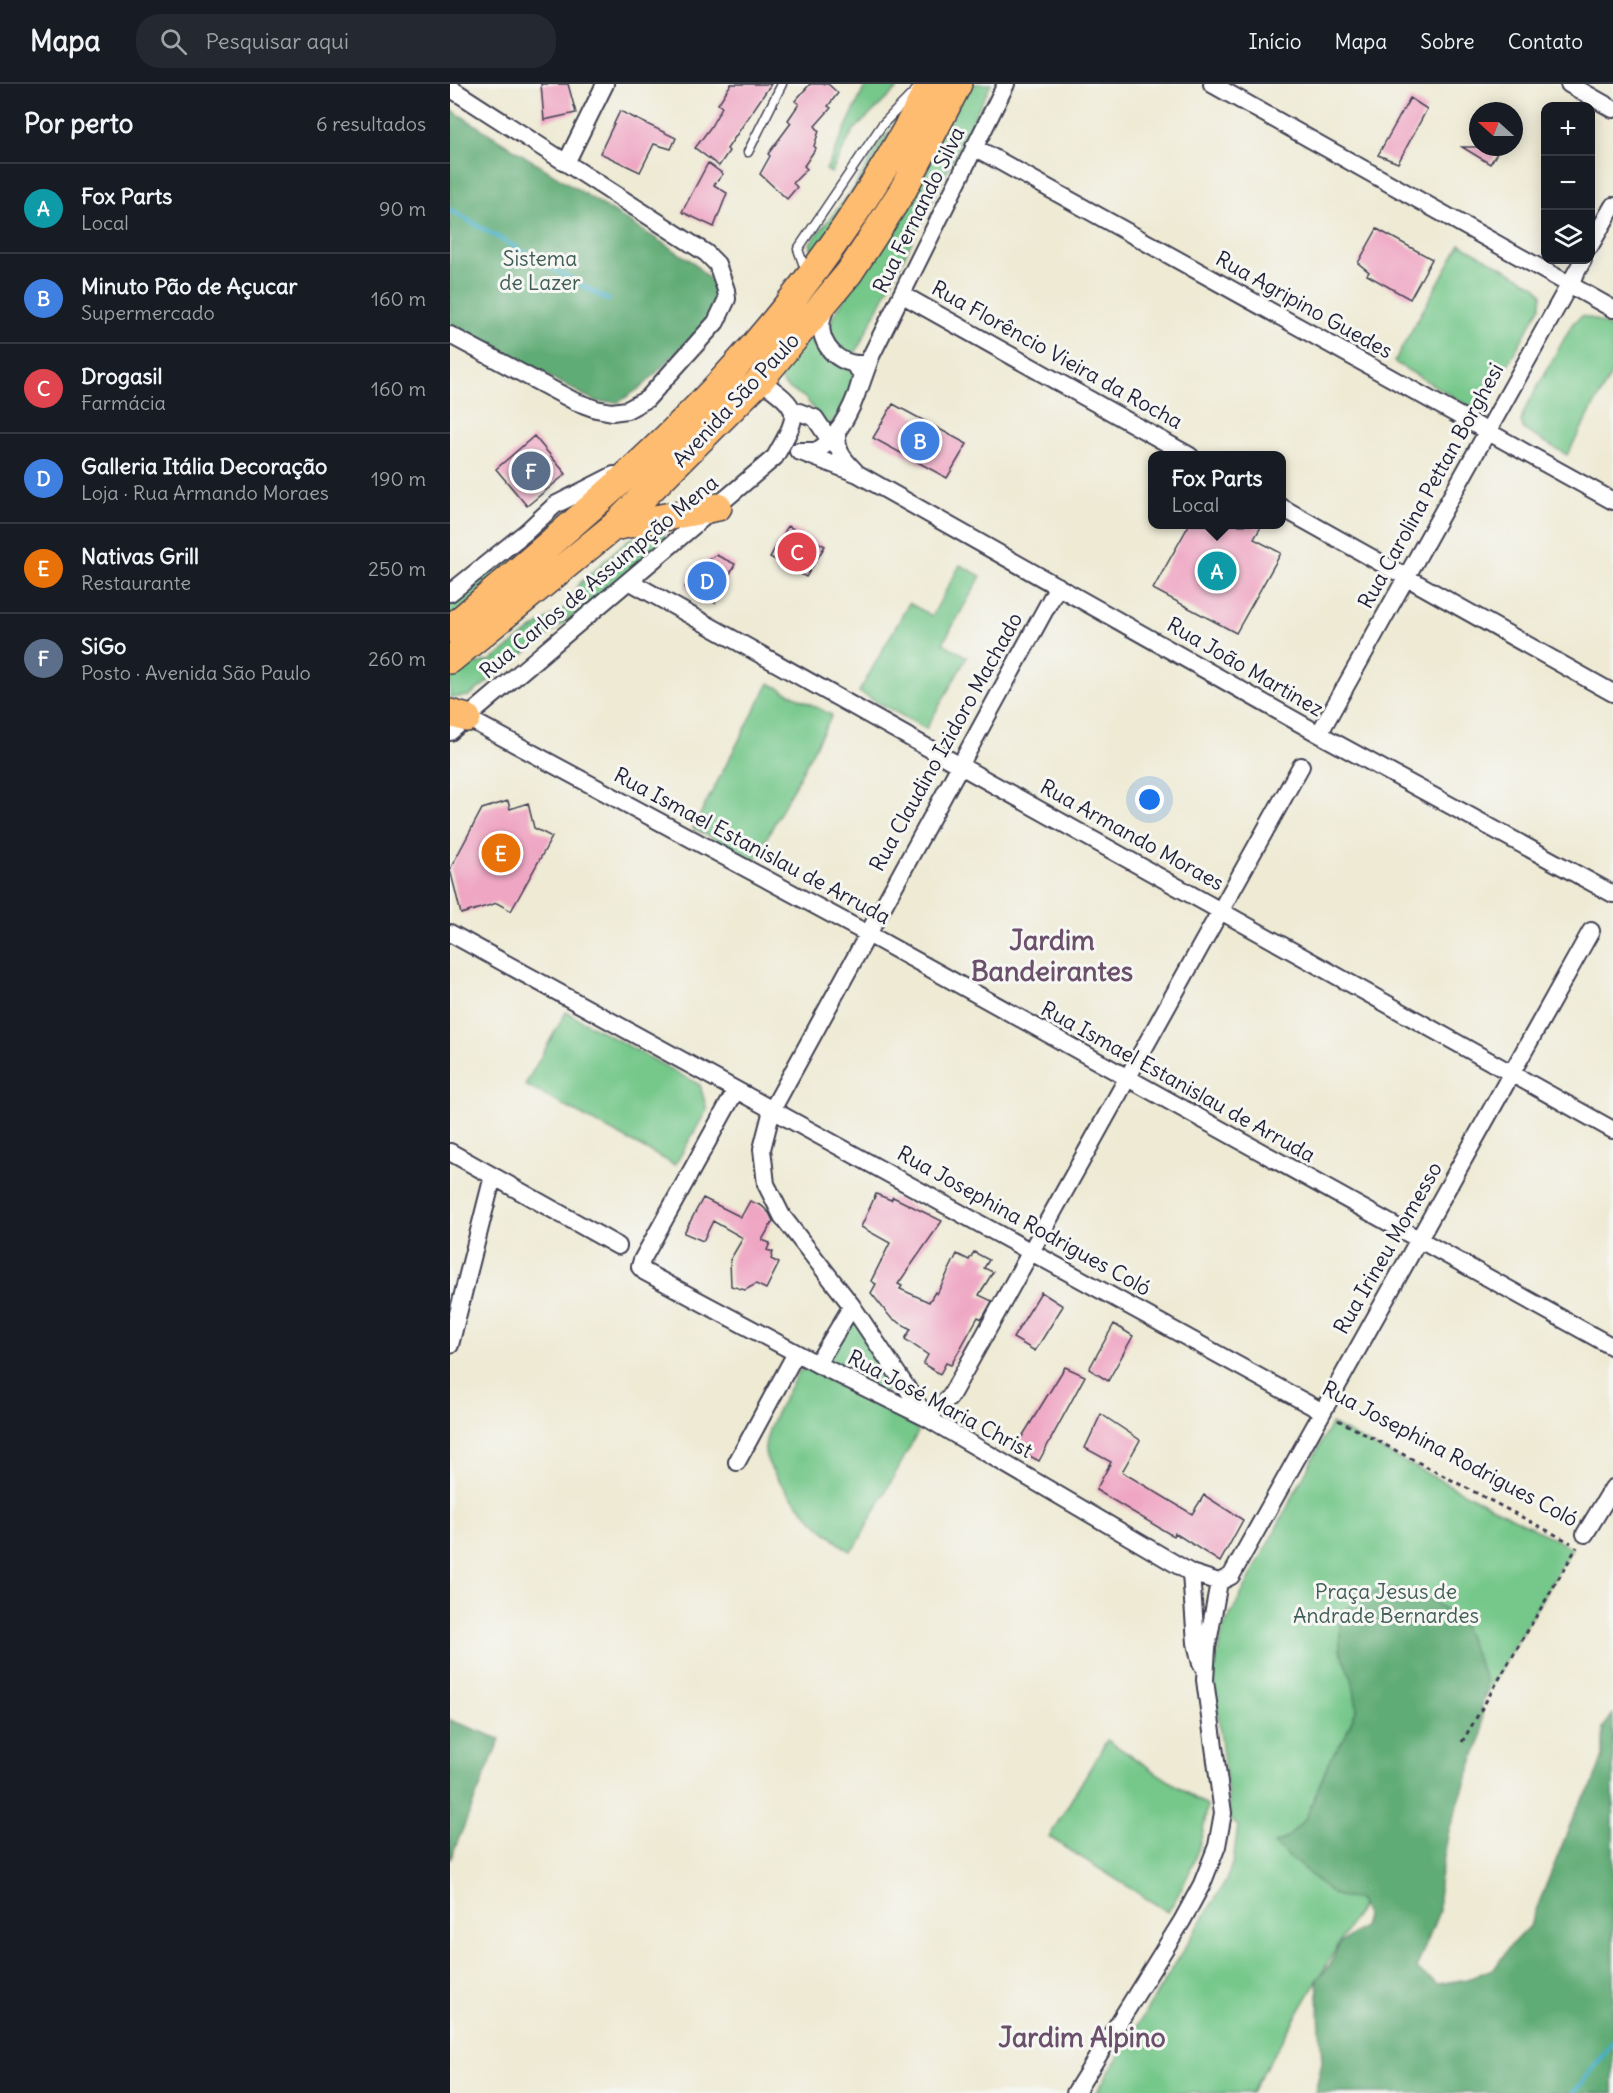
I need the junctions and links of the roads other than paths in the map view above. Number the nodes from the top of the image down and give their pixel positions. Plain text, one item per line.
1 (605, 84) edge
2 (782, 84) edge
3 (923, 84) edge
4 (931, 84) edge
5 (958, 84) edge
6 (1006, 84) edge
7 (1212, 84) edge
8 (1569, 84) edge
9 (450, 88) edge
10 (1613, 109) edge
11 (974, 147) junction
12 (748, 152) dead end
13 (567, 161) junction
14 (1613, 206) edge
15 (1595, 237) edge
16 (1581, 264) edge
17 (849, 273) junction
18 (809, 277) junction
19 (1569, 284) junction
20 (903, 294) junction
21 (1613, 309) edge
22 (450, 335) edge
23 (872, 356) junction
24 (854, 364) junction
25 (723, 380) junction
26 (760, 381) junction
27 (860, 387) junction
28 (794, 410) junction
29 (1487, 432) junction
30 (834, 434) junction
31 (668, 435) junction
32 (798, 451) junction
33 (1181, 451) edge
34 (775, 457) junction
35 (858, 474) junction
36 (1613, 501) edge
37 (718, 507) junction
38 (1286, 510) edge
39 (613, 527) junction
40 (1406, 577) junction
41 (629, 581) junction
42 (1058, 585) junction
43 (450, 593) edge
44 (450, 629) edge
45 (450, 660) edge
46 (1613, 693) edge
47 (456, 721) edge
48 (1319, 734) junction
49 (958, 764) junction
50 (1301, 766) dead end
51 (1613, 894) edge
52 (1222, 911) junction
53 (1591, 931) dead end
54 (450, 933) edge
55 (868, 934) junction
56 (1513, 1073) junction
57 (1127, 1080) junction
58 (736, 1090) junction
59 (772, 1110) junction
60 (1613, 1130) edge
61 (450, 1152) edge
62 (493, 1176) junction
63 (1418, 1241) junction
64 (618, 1246) dead end
65 (1033, 1251) junction
66 (852, 1306) junction
67 (450, 1345) edge
68 (1613, 1347) edge
69 (796, 1353) junction
70 (817, 1364) junction
71 (1322, 1411) junction
72 (927, 1418) junction
73 (736, 1462) dead end
74 (1613, 1488) edge
75 (1581, 1540) road end
76 (1191, 1573) junction
77 (1219, 1582) junction
78 (1205, 1680) junction
79 (1075, 2093) edge

1 - 13 street
2 - 12 lane
3 - 18 lane
4 - 18 main road, Avenida São Paulo
5 - 17 main road, Avenida São Paulo
6 - 11 street, Rua Fernando Silva
7 - 19 street
8 - 10 street
9 - 13 street
11 - 20 street, Rua Fernando Silva
11 - 29 street, Rua Agripino Guedes
13 - 22 street
14 - 15 street
16 - 19 street, Rua Carolina Pettan Borghesi
17 - 24 street
17 - 26 main road, Avenida São Paulo
18 - 25 main road, Avenida São Paulo
19 - 21 street
19 - 29 street, Rua Carolina Pettan Borghesi
20 - 23 street, Rua Fernando Silva
20 - 33 street, Rua Florêncio Vieira da Rocha
23 - 24 street
23 - 27 street, Rua Fernando Silva
24 - 27 street
25 - 26 main road
25 - 31 main road, Avenida São Paulo
26 - 28 street
26 - 39 main road, Avenida São Paulo
27 - 30 street, Rua Fernando Silva
28 - 30 street
28 - 34 street
29 - 36 street, Rua Agripino Guedes
29 - 40 street, Rua Carolina Pettan Borghesi
30 - 32 street, Rua Fernando Silva
30 - 35 street, Rua João Martinez
31 - 43 street
31 - 44 main road, Avenida São Paulo
32 - 34 street
32 - 35 street, Rua João Martinez
34 - 37 street, Rua Carlos de Assumpção Mena
35 - 42 street, Rua João Martinez
37 - 39 main road
37 - 41 street, Rua Carlos de Assumpção Mena
38 - 40 street
39 - 45 main road, Avenida São Paulo
40 - 46 street
40 - 48 street, Rua Carolina Pettan Borghesi
41 - 47 street, Rua Carlos de Assumpção Mena
41 - 49 street, Rua Armando Moraes
42 - 48 street, Rua João Martinez
42 - 49 street, Rua Claudino Izidoro Machado
47 - 55 street, Rua Ismael Estanislau de Arruda
48 - 51 street, Rua João Martinez
49 - 52 street, Rua Armando Moraes
49 - 55 street, Rua Claudino Izidoro Machado
50 - 52 street
52 - 56 street, Rua Armando Moraes
52 - 57 street
53 - 56 street, Rua Irineu Momesso
54 - 58 street, Rua Josephina Rodrigues Coló
55 - 57 street, Rua Ismael Estanislau de Arruda
55 - 59 street, Rua Claudino Izidoro Machado
56 - 60 street, Rua Armando Moraes
56 - 63 street, Rua Irineu Momesso
57 - 63 street, Rua Ismael Estanislau de Arruda
57 - 65 street
58 - 59 street, Rua Josephina Rodrigues Coló
58 - 69 street, Rua José Maria Christ
59 - 65 street, Rua Josephina Rodrigues Coló
59 - 66 street, Rua Claudino Izidoro Machado
61 - 62 street
62 - 64 street
62 - 67 street
63 - 68 street, Rua Ismael Estanislau de Arruda
63 - 71 street, Rua Irineu Momesso
65 - 71 street, Rua Josephina Rodrigues Coló
65 - 72 street
66 - 70 street
66 - 72 street, Rua Claudino Izidoro Machado
69 - 70 street, Rua José Maria Christ
69 - 73 street
70 - 72 street, Rua José Maria Christ
71 - 77 street, Rua Irineu Momesso
72 - 76 street, Rua José Maria Christ
74 - 75 street
76 - 77 street, Rua José Maria Christ
76 - 78 street
77 - 78 street
78 - 79 street

